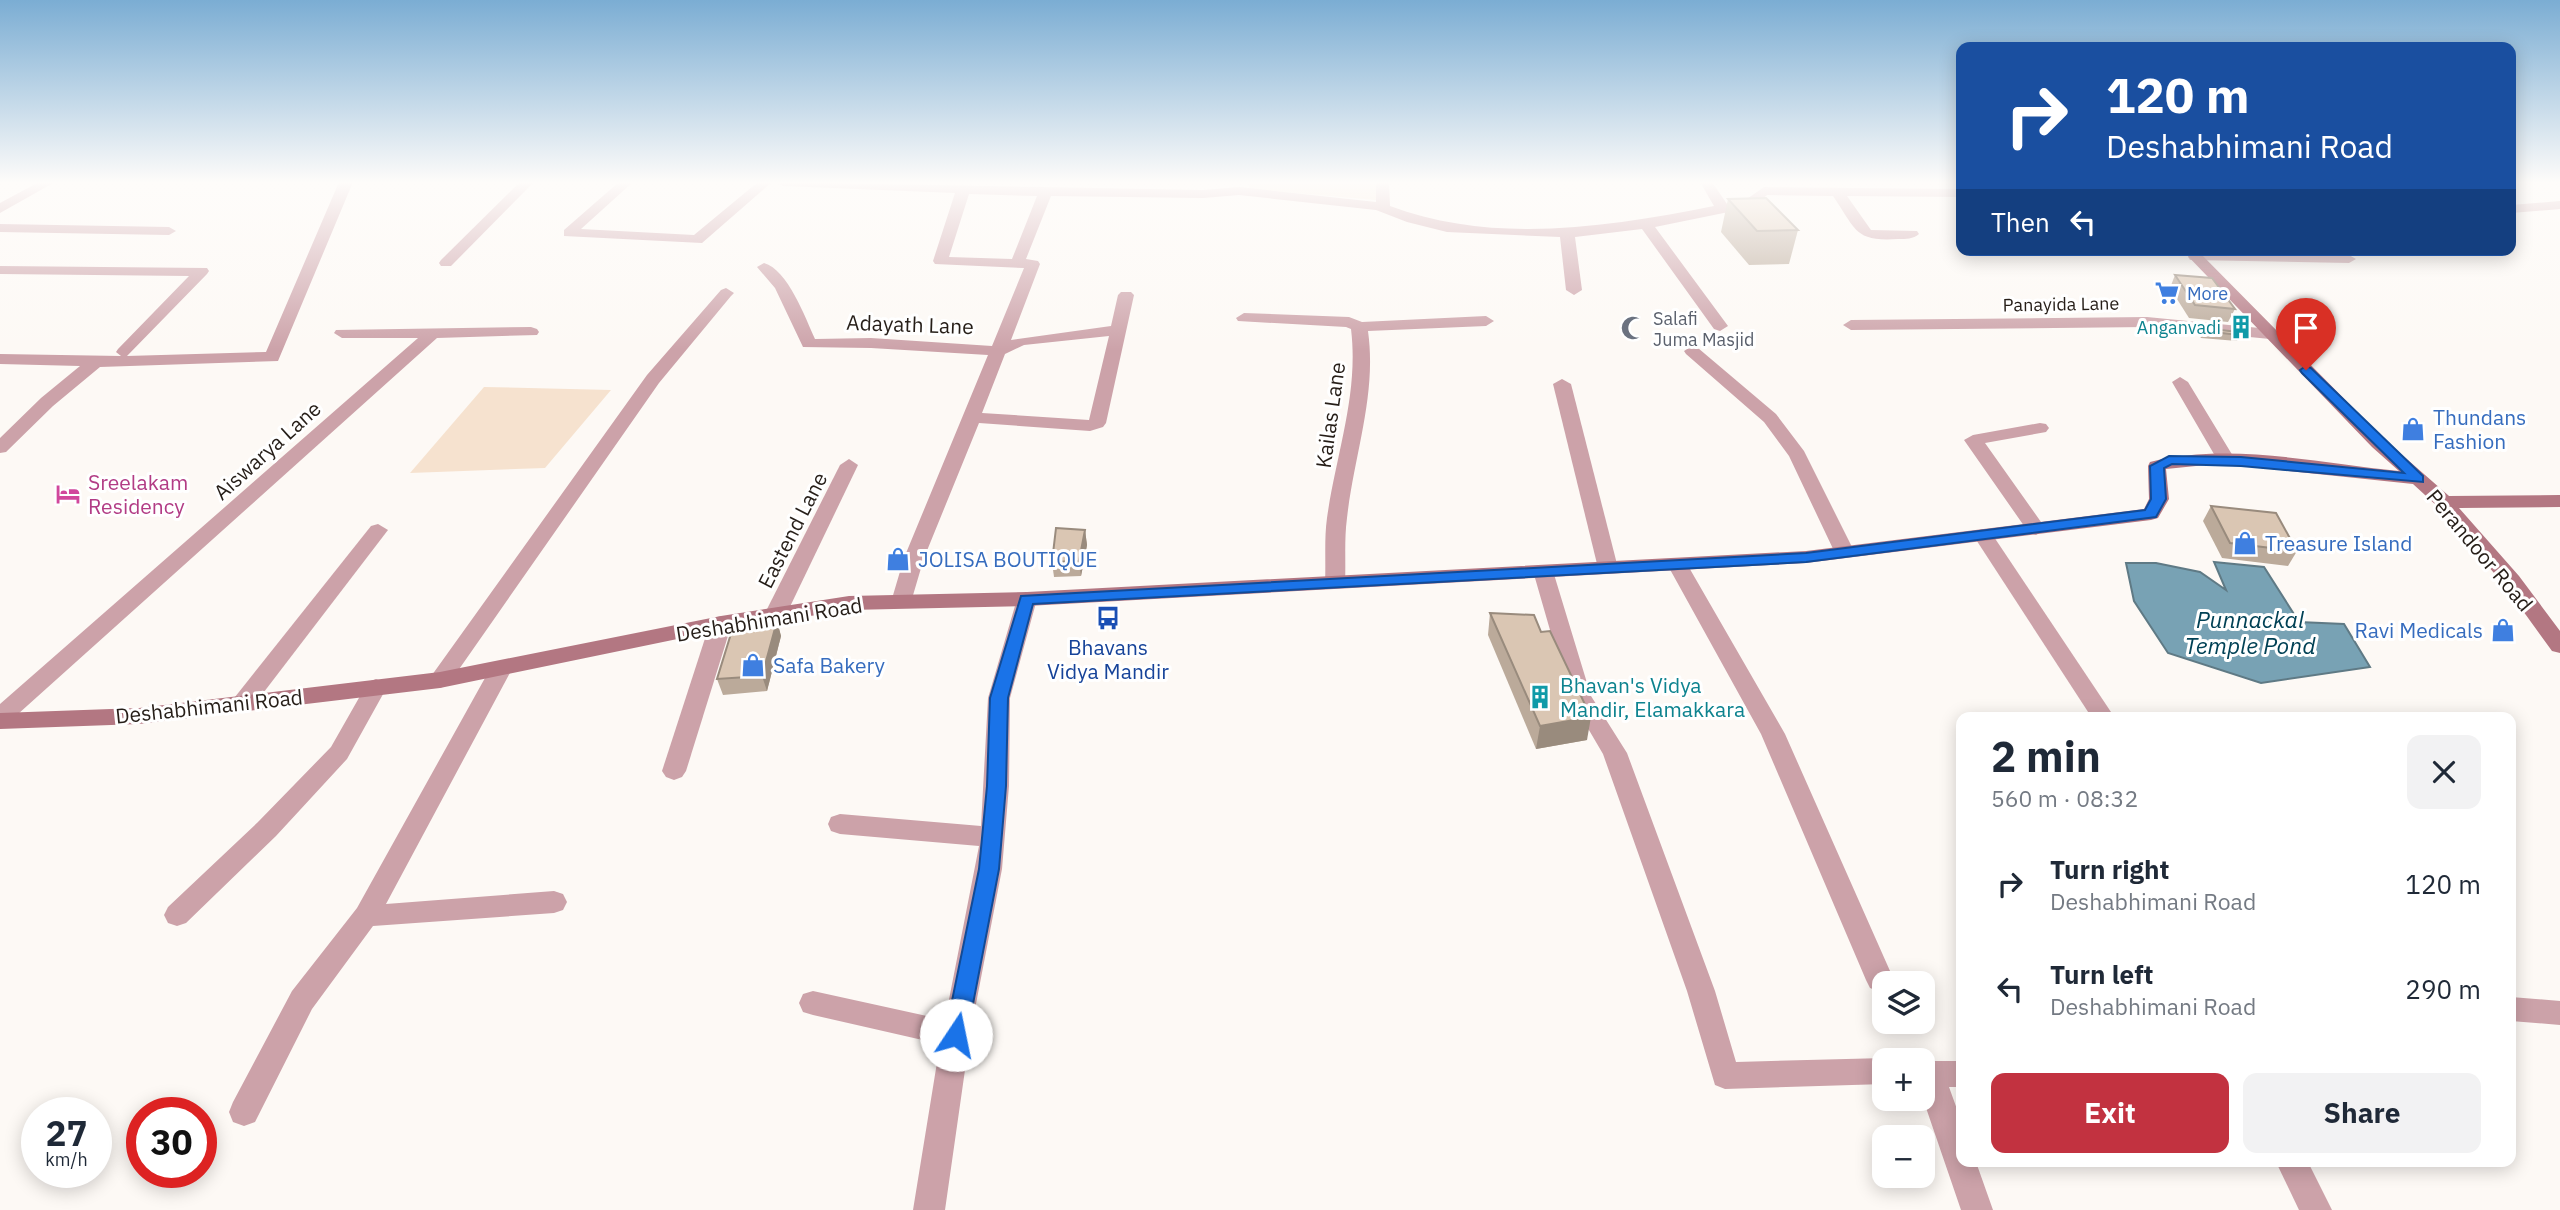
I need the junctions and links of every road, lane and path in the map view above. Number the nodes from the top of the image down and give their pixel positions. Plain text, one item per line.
1 (322, 238) edge
2 (470, 238) edge
3 (669, 238) edge
4 (699, 238) edge
5 (947, 238) edge
6 (1027, 238) edge
7 (1568, 238) edge
8 (1656, 238) edge
9 (2194, 256) edge
10 (2254, 256) edge
11 (2348, 259) dead end
12 (446, 263) dead end
13 (1017, 264) junction
14 (764, 267) dead end
15 (0, 270) edge
16 (1574, 290) dead end
17 (726, 293) dead end
18 (1126, 295) dead end
19 (1244, 318) dead end
20 (1486, 321) dead end
21 (1851, 325) dead end
22 (1720, 326) dead end
23 (1359, 327) junction
24 (1118, 330) junction
25 (531, 332) dead end
26 (342, 333) dead end
27 (433, 333) junction
28 (2270, 334) junction
29 (998, 351) junction
30 (1692, 351) dead end
31 (124, 352) dead end
32 (0, 359) edge
33 (96, 362) junction
34 (2180, 382) dead end
35 (1562, 384) dead end
36 (970, 417) junction
37 (2040, 428) dead end
38 (0, 448) edge
39 (2227, 461) junction
40 (849, 465) dead end
41 (2418, 479) junction
42 (2560, 501) edge
43 (2444, 502) junction
44 (2036, 529) junction
45 (378, 530) dead end
46 (1983, 535) junction
47 (1845, 553) junction
48 (1677, 564) junction
49 (1608, 568) junction
50 (1543, 571) junction
51 (1335, 583) junction
52 (1027, 599) junction
53 (901, 602) junction
54 (775, 615) junction
55 (721, 623) junction
56 (2560, 646) edge
57 (501, 668) junction
58 (440, 680) junction
59 (376, 687) junction
60 (243, 703) junction
61 (2101, 712) edge
62 (0, 719) edge
63 (674, 771) dead end
64 (841, 824) dead end
65 (992, 837) junction
66 (554, 902) dead end
67 (177, 915) dead end
68 (366, 916) junction
69 (1876, 971) edge
70 (813, 1003) dead end
71 (2516, 1009) edge
72 (2560, 1013) edge
73 (956, 1035) junction
74 (1872, 1071) edge
75 (1935, 1073) edge
76 (1956, 1074) edge
77 (1935, 1097) edge
78 (244, 1112) dead end
79 (1956, 1154) edge
80 (1961, 1167) edge
81 (2294, 1167) edge
82 (929, 1210) edge
83 (1977, 1210) edge
84 (2316, 1210) edge

1 - 33 street
2 - 12 street
3 - 4 street
5 - 13 street
6 - 13 street
7 - 16 street
8 - 22 street
9 - 28 street, Perandoor Road
10 - 11 street
13 - 29 street
14 - 29 street, Adayath Lane
15 - 31 street
17 - 58 street
18 - 24 street
19 - 23 street
20 - 23 street
21 - 28 street, Panayida Lane
23 - 51 street, Kailas Lane
24 - 29 street
24 - 36 street
25 - 27 street
26 - 27 street
27 - 62 street, Aiswarya Lane
28 - 41 street, Perandoor Road
29 - 36 street, Adayath Lane
30 - 47 street
32 - 33 street
33 - 38 street
34 - 39 street
35 - 49 street
36 - 53 street, Adayath Lane
37 - 44 street
39 - 41 street, Deshabhimani Road
39 - 44 street, Deshabhimani Road
40 - 54 street, Eastend Lane
41 - 43 street, Perandoor Road
42 - 43 street
43 - 56 street, Perandoor Road
44 - 46 street, Deshabhimani Road
45 - 60 street
46 - 47 street, Deshabhimani Road
46 - 61 street
47 - 48 street, Deshabhimani Road
48 - 49 street, Deshabhimani Road
48 - 69 street
49 - 50 street, Deshabhimani Road
50 - 51 street, Deshabhimani Road
50 - 74 street
51 - 52 street, Deshabhimani Road
52 - 53 street, Deshabhimani Road
52 - 65 street
53 - 54 street, Deshabhimani Road
54 - 55 street, Deshabhimani Road
55 - 57 street, Deshabhimani Road
55 - 63 street
57 - 58 street, Deshabhimani Road
57 - 68 street
58 - 59 street, Deshabhimani Road
59 - 60 street, Deshabhimani Road
59 - 67 street
60 - 62 street, Deshabhimani Road
64 - 65 street
65 - 73 street
66 - 68 street
68 - 78 street
70 - 73 street
71 - 72 street
73 - 82 street
75 - 76 street
77 - 79 street
80 - 83 street
81 - 84 street

